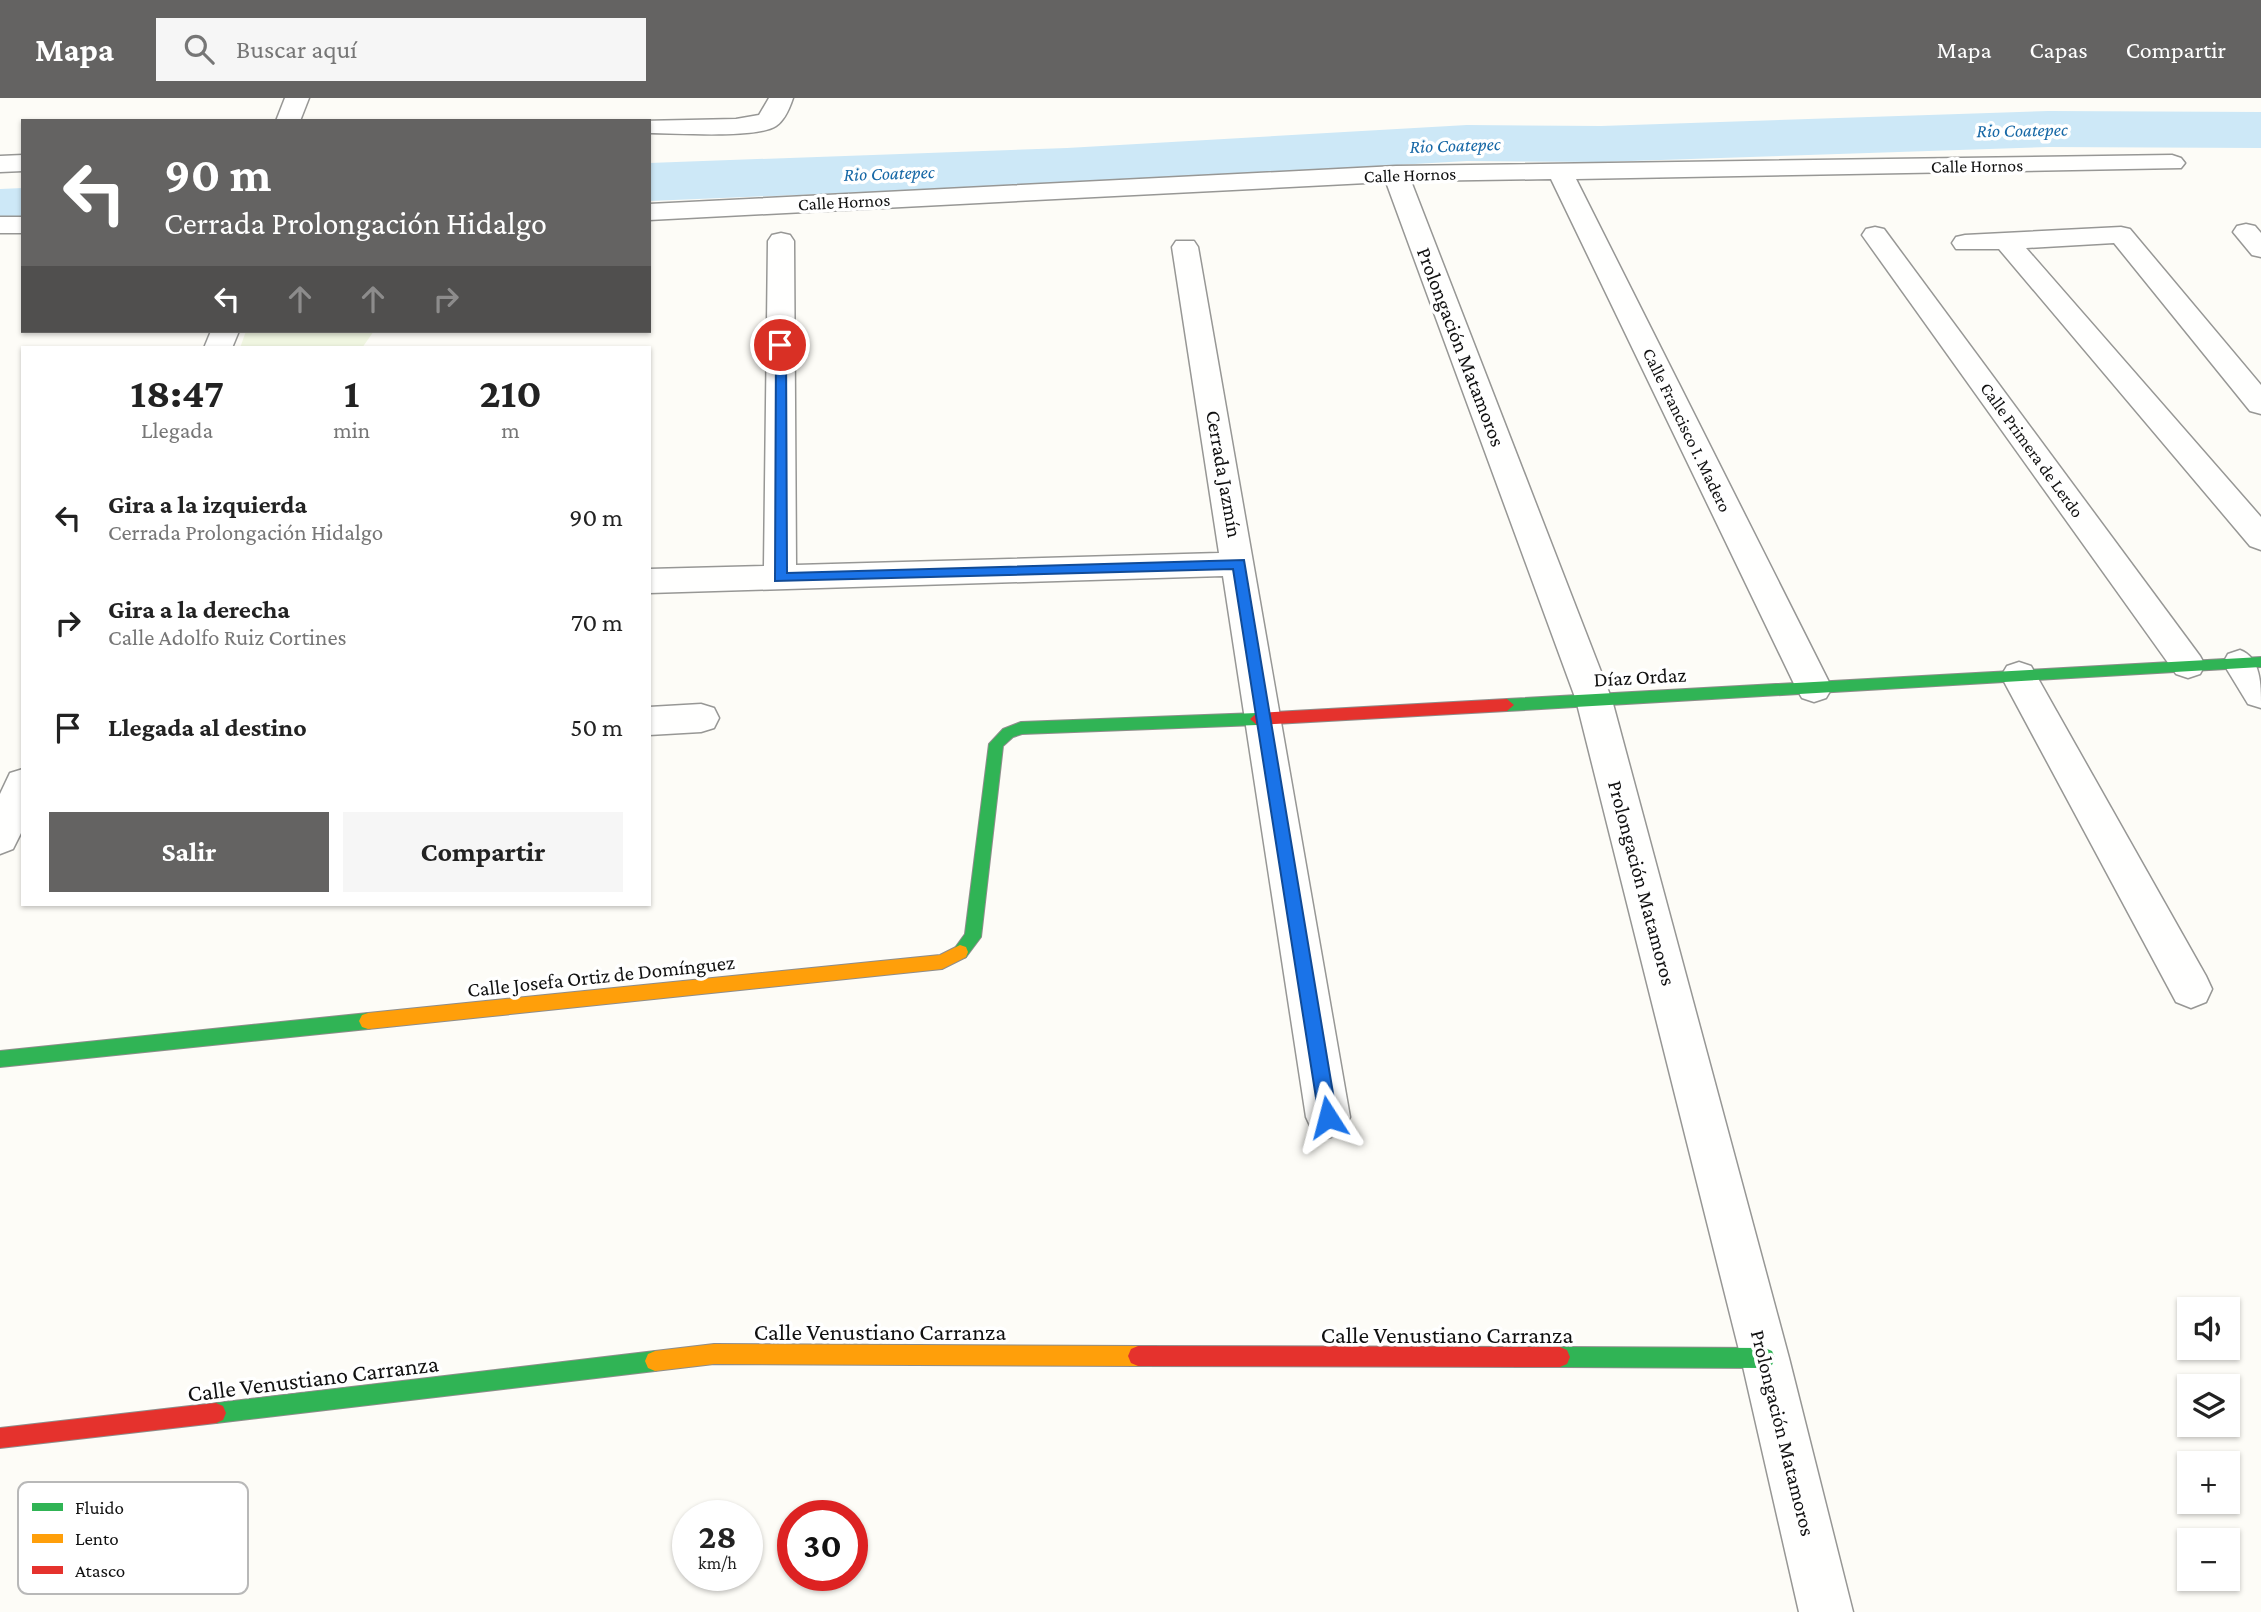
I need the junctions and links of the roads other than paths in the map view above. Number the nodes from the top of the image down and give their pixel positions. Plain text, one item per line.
1 (297, 98) edge
2 (781, 98) edge
3 (289, 119) edge
4 (651, 126) edge
5 (21, 163) edge
6 (2172, 163) dead end
7 (0, 164) edge
8 (1560, 172) junction
9 (1396, 174) junction
10 (651, 212) edge
11 (0, 225) edge
12 (21, 225) edge
13 (1875, 234) dead end
14 (781, 241) dead end
15 (2007, 242) junction
16 (1965, 243) dead end
17 (1185, 247) dead end
18 (2261, 404) edge
19 (2261, 538) edge
20 (1239, 564) junction
21 (780, 578) junction
22 (651, 581) edge
23 (2250, 662) edge
24 (2188, 666) junction
25 (2019, 676) junction
26 (1814, 688) junction
27 (2261, 694) edge
28 (1594, 700) junction
29 (701, 718) dead end
30 (1264, 719) junction
31 (651, 721) edge
32 (1021, 728) joint
33 (21, 789) edge
34 (0, 838) edge
35 (2191, 989) dead end
36 (0, 1059) edge
37 (1328, 1117) dead end
38 (1765, 1358) junction
39 (0, 1438) edge
40 (1826, 1612) edge

1 - 3 street
2 - 4 street
5 - 7 street
6 - 8 street, Calle Hornos
8 - 9 street, Calle Hornos
8 - 26 street, Calle Francisco I. Madero
9 - 10 street, Calle Hornos
9 - 28 street, Prolongación Matamoros
11 - 12 street
13 - 24 street, Calle Primera de Lerdo
14 - 21 street
15 - 16 street
15 - 18 street
15 - 19 street
17 - 20 street, Cerrada Jazmín
20 - 21 street
20 - 30 street, Cerrada Jazmín
21 - 22 street
23 - 24 street, Díaz Ordaz
23 - 27 street
24 - 25 street, Díaz Ordaz
25 - 26 street, Díaz Ordaz
25 - 35 street
26 - 28 street, Díaz Ordaz
28 - 30 street, Díaz Ordaz
28 - 38 street, Prolongación Matamoros
29 - 31 street
30 - 32 street, Díaz Ordaz
30 - 37 street, Cerrada Jazmín
32 - 36 street, Calle Josefa Ortiz de Domínguez
33 - 34 street
38 - 39 street, Calle Venustiano Carranza
38 - 40 street, Prolongación Matamoros

